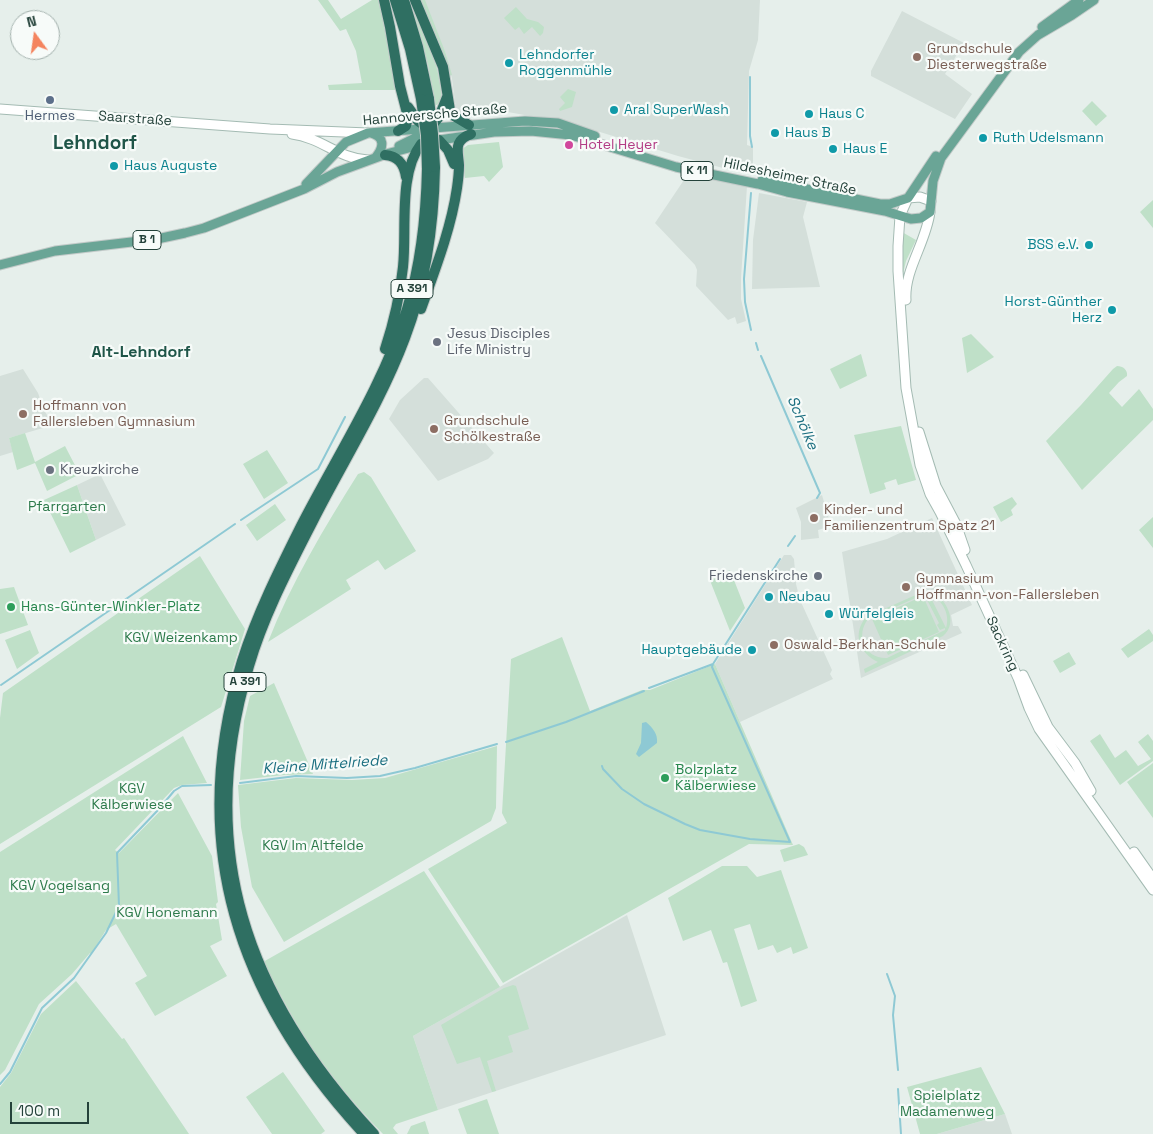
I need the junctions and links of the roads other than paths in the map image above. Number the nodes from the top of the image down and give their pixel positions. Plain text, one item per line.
1 (384, 0) edge
2 (394, 0) edge
3 (404, 0) edge
4 (415, 0) edge
5 (1079, 0) edge
6 (1094, 0) edge
7 (447, 94) junction
8 (404, 99) junction
9 (425, 99) junction
10 (0, 109) edge
11 (270, 129) junction
12 (307, 130) junction
13 (401, 131) junction
14 (469, 131) junction
15 (369, 132) junction
16 (576, 132) joint
17 (297, 134) junction
18 (430, 136) junction
19 (336, 152) junction
20 (379, 156) junction
21 (934, 166) junction
22 (431, 168) junction
23 (457, 179) junction
24 (406, 183) junction
25 (289, 194) junction
26 (908, 198) junction
27 (931, 201) junction
28 (882, 208) junction
29 (930, 212) junction
30 (900, 216) junction
31 (0, 265) edge
32 (406, 336) junction
33 (368, 402) junction
34 (1148, 876) edge
35 (1153, 890) edge
36 (251, 954) junction
37 (257, 971) junction
38 (364, 1134) edge
39 (374, 1134) edge

1 - 8 highway
2 - 9 highway, A 391
3 - 9 highway, A 391
4 - 7 highway
5 - 21 main road
6 - 21 main road
7 - 14 highway
7 - 18 highway
8 - 13 highway
8 - 18 highway
9 - 22 highway, A 391, bridge
10 - 11 main road, Saarstraße
11 - 12 main road, Saarstraße
11 - 17 main road, Saarstraße
12 - 15 main road, Saarstraße
12 - 17 main road, Saarstraße
13 - 15 main road, Hannoversche Straße / B 1
13 - 18 main road, Hannoversche Straße
14 - 16 main road, Hannoversche Straße / K 11
14 - 18 main road, Hannoversche Straße
14 - 23 highway
15 - 19 main road, Hannoversche Straße / B 1
15 - 20 main road
16 - 28 main road, Hildesheimer Straße / K 11
17 - 19 main road, Saarstraße
18 - 20 main road, Hannoversche Straße
18 - 23 highway
18 - 24 highway
19 - 20 main road, Saarstraße
19 - 25 main road, Hannoversche Straße / B 1
20 - 24 highway
20 - 25 main road, Hannoversche Straße / B 1
21 - 26 main road
21 - 27 main road
22 - 32 highway, A 391
22 - 33 highway, A 391
23 - 32 highway
24 - 33 highway
25 - 31 main road, Hannoversche Straße / B 1
26 - 27 main road, K 11
26 - 28 main road, K 11
26 - 30 main road
27 - 29 main road
28 - 30 main road, K 11
29 - 30 main road, K 11
29 - 34 main road, Sackring
30 - 34 main road, Sackring
32 - 36 highway, A 391
33 - 36 highway, A 391
34 - 35 main road
36 - 37 highway, A 391
37 - 38 highway, A 391
37 - 39 highway, A 391

